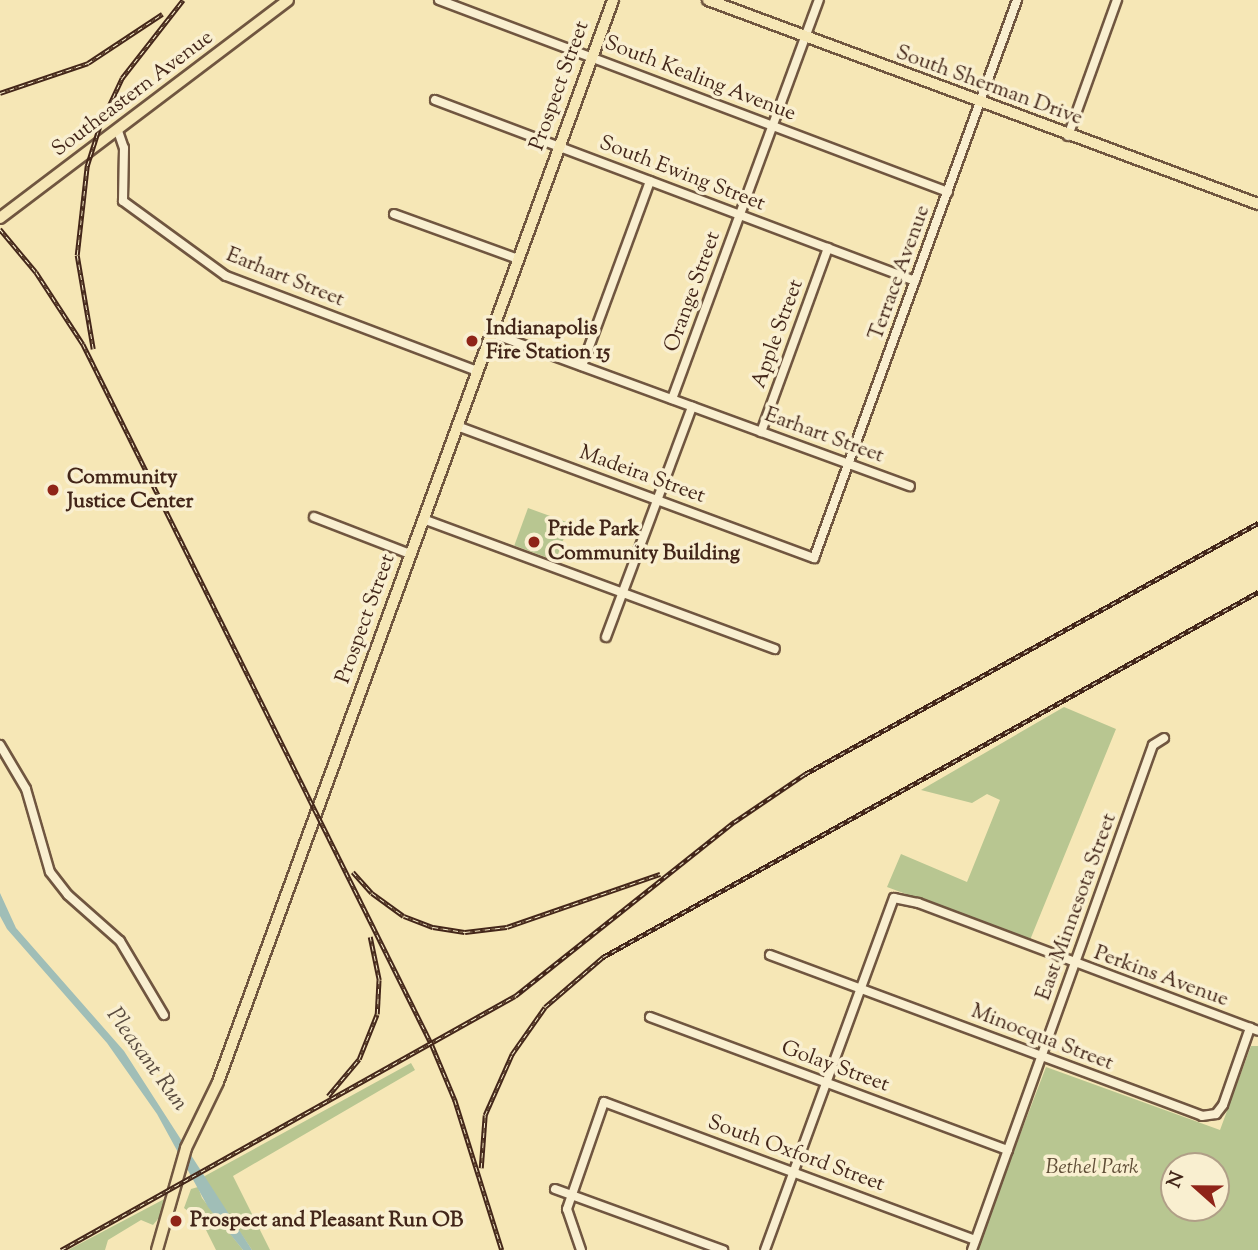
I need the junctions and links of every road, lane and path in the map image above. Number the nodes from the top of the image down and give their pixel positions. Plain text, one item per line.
1 (288, 0) edge
2 (439, 0) edge
3 (613, 0) edge
4 (708, 0) edge
5 (819, 0) edge
6 (1017, 0) edge
7 (1117, 0) edge
8 (806, 38) junction
9 (591, 57) junction
10 (435, 100) dead end
11 (980, 103) junction
12 (773, 125) junction
13 (118, 131) junction
14 (1068, 136) junction
15 (559, 146) junction
16 (650, 181) junction
17 (948, 191) junction
18 (1258, 204) edge
19 (394, 214) dead end
20 (740, 214) junction
21 (0, 218) edge
22 (828, 248) junction
23 (518, 259) junction
24 (915, 281) junction
25 (491, 333) junction
26 (582, 366) junction
27 (477, 371) junction
28 (672, 399) junction
29 (692, 407) junction
30 (457, 426) junction
31 (761, 432) junction
32 (849, 464) junction
33 (909, 486) dead end
34 (658, 500) junction
35 (314, 517) dead end
36 (423, 519) junction
37 (410, 554) junction
38 (814, 558) joint
39 (622, 592) junction
40 (606, 637) dead end
41 (775, 649) dead end
42 (1164, 738) dead end
43 (0, 745) edge
44 (770, 955) dead end
45 (1076, 964) junction
46 (861, 989) junction
47 (164, 1015) dead end
48 (650, 1017) dead end
49 (1254, 1030) edge
50 (1042, 1057) junction
51 (828, 1082) junction
52 (1008, 1150) junction
53 (793, 1171) junction
54 (555, 1189) dead end
55 (571, 1195) junction
56 (975, 1240) junction
57 (161, 1249) edge
58 (582, 1250) edge
59 (723, 1250) edge
60 (765, 1250) edge
61 (972, 1250) edge

1 - 13 main road, Southeastern Avenue
2 - 9 street, South Kealing Avenue
3 - 9 main road, Prospect Street
4 - 8 main road, South Sherman Drive
5 - 8 street, Orange Street
6 - 11 street, Terrace Avenue
7 - 14 street
8 - 11 main road, South Sherman Drive
8 - 12 street, Orange Street
9 - 12 street, South Kealing Avenue
9 - 15 main road, Prospect Street
10 - 15 street, South Ewing Street
11 - 14 main road, South Sherman Drive
11 - 17 street, Terrace Avenue
12 - 17 street, South Kealing Avenue
12 - 20 street, Orange Street
13 - 21 main road, Southeastern Avenue
13 - 27 street, Earhart Street
14 - 18 main road, South Sherman Drive
15 - 16 street, South Ewing Street
15 - 23 main road, Prospect Street
16 - 20 street, South Ewing Street
16 - 26 street
17 - 24 street, Terrace Avenue
19 - 23 street
20 - 22 street, South Ewing Street
20 - 28 street, Orange Street
22 - 24 street, South Ewing Street
22 - 31 street, Apple Street
23 - 25 main road, Prospect Street
24 - 32 street, Terrace Avenue
25 - 26 street, Earhart Street
25 - 27 main road, Prospect Street
26 - 28 street, Earhart Street
27 - 30 main road, Prospect Street
28 - 29 street, Earhart Street
29 - 31 street, Earhart Street
29 - 34 street
30 - 34 street, Madeira Street
30 - 36 main road, Prospect Street
31 - 32 street, Earhart Street
32 - 33 street, Earhart Street
32 - 38 street, Terrace Avenue
34 - 38 street, Madeira Street
34 - 39 street
35 - 37 street
36 - 37 main road, Prospect Street
36 - 39 street
37 - 57 main road, Prospect Street
39 - 40 street
39 - 41 street
42 - 45 street, East Minnesota Street
43 - 47 street
44 - 46 street, Minocqua Street
45 - 46 street, Perkins Avenue
45 - 49 street, Perkins Avenue
45 - 50 street, East Minnesota Street
46 - 50 street, Minocqua Street
46 - 51 street
48 - 51 street, Golay Street
49 - 50 street, Minocqua Street
50 - 52 street, East Minnesota Street
51 - 52 street, Golay Street
51 - 53 street
52 - 56 street, East Minnesota Street
53 - 55 street, South Oxford Street
53 - 56 street, South Oxford Street
53 - 60 street
54 - 55 street
55 - 58 street
55 - 59 street
56 - 61 street, East Minnesota Street

